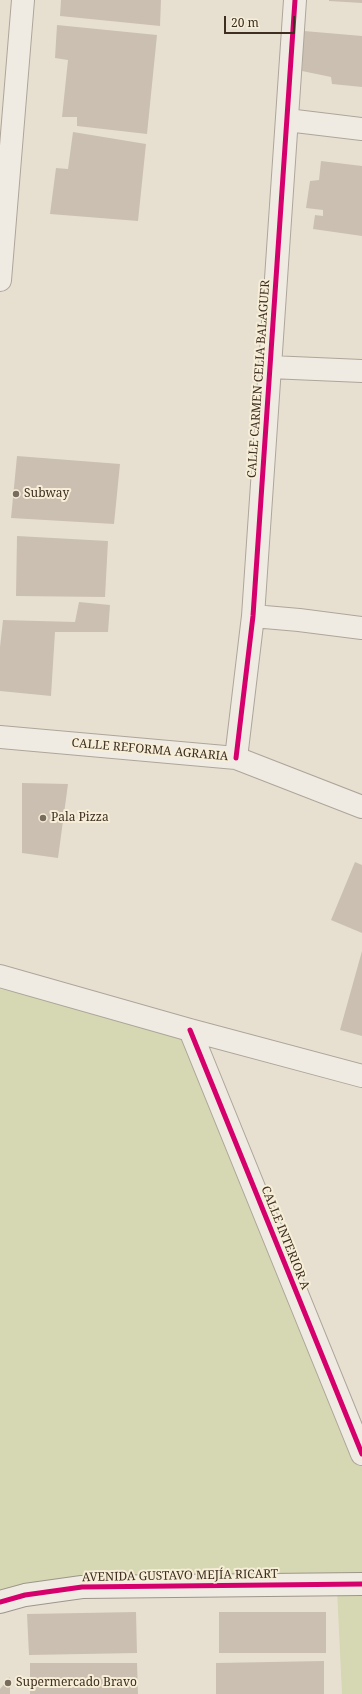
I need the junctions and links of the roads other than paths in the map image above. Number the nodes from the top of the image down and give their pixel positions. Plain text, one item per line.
1 (23, 0) edge
2 (295, 0) edge
3 (287, 120) junction
4 (362, 129) edge
5 (0, 280) edge
6 (270, 367) junction
7 (362, 371) edge
8 (253, 616) junction
9 (362, 628) edge
10 (0, 737) edge
11 (236, 758) junction
12 (362, 807) edge
13 (0, 976) edge
14 (190, 1030) junction
15 (362, 1076) edge
16 (362, 1454) edge
17 (362, 1584) edge
18 (0, 1602) edge

1 - 5 street
2 - 3 street, CALLE CARMEN CELIA BALAGUER
3 - 4 street
3 - 6 street, CALLE CARMEN CELIA BALAGUER
6 - 7 street
6 - 8 street, CALLE CARMEN CELIA BALAGUER
8 - 9 street
8 - 11 street, CALLE CARMEN CELIA BALAGUER
10 - 11 street, CALLE REFORMA AGRARIA
11 - 12 street, CALLE REFORMA AGRARIA
13 - 14 street
14 - 15 street
14 - 16 street, CALLE INTERIOR A
17 - 18 street, AVENIDA GUSTAVO MEJÍA RICART

